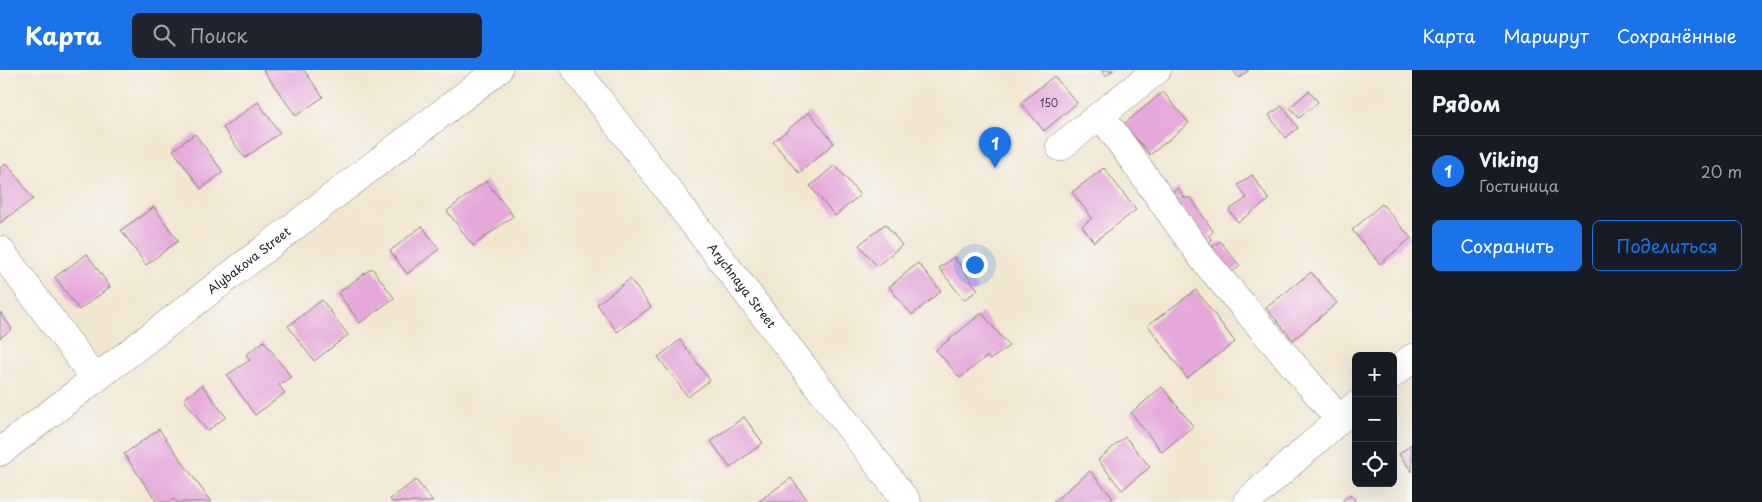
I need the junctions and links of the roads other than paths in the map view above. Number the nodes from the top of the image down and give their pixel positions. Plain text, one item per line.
1 (498, 70) edge
2 (576, 70) edge
3 (1157, 70) edge
4 (1101, 115) junction
5 (1060, 147) dead end
6 (0, 250) edge
7 (1412, 358) edge
8 (1397, 371) edge
9 (95, 379) junction
10 (1347, 412) edge
11 (0, 452) edge
12 (907, 502) edge
13 (1247, 502) edge

1 - 9 street, Alybakova Street
2 - 12 street, Arychnaya Street
3 - 4 street
4 - 5 street
4 - 10 street
6 - 9 street
7 - 8 street
9 - 11 street, Alybakova Street
10 - 13 street

